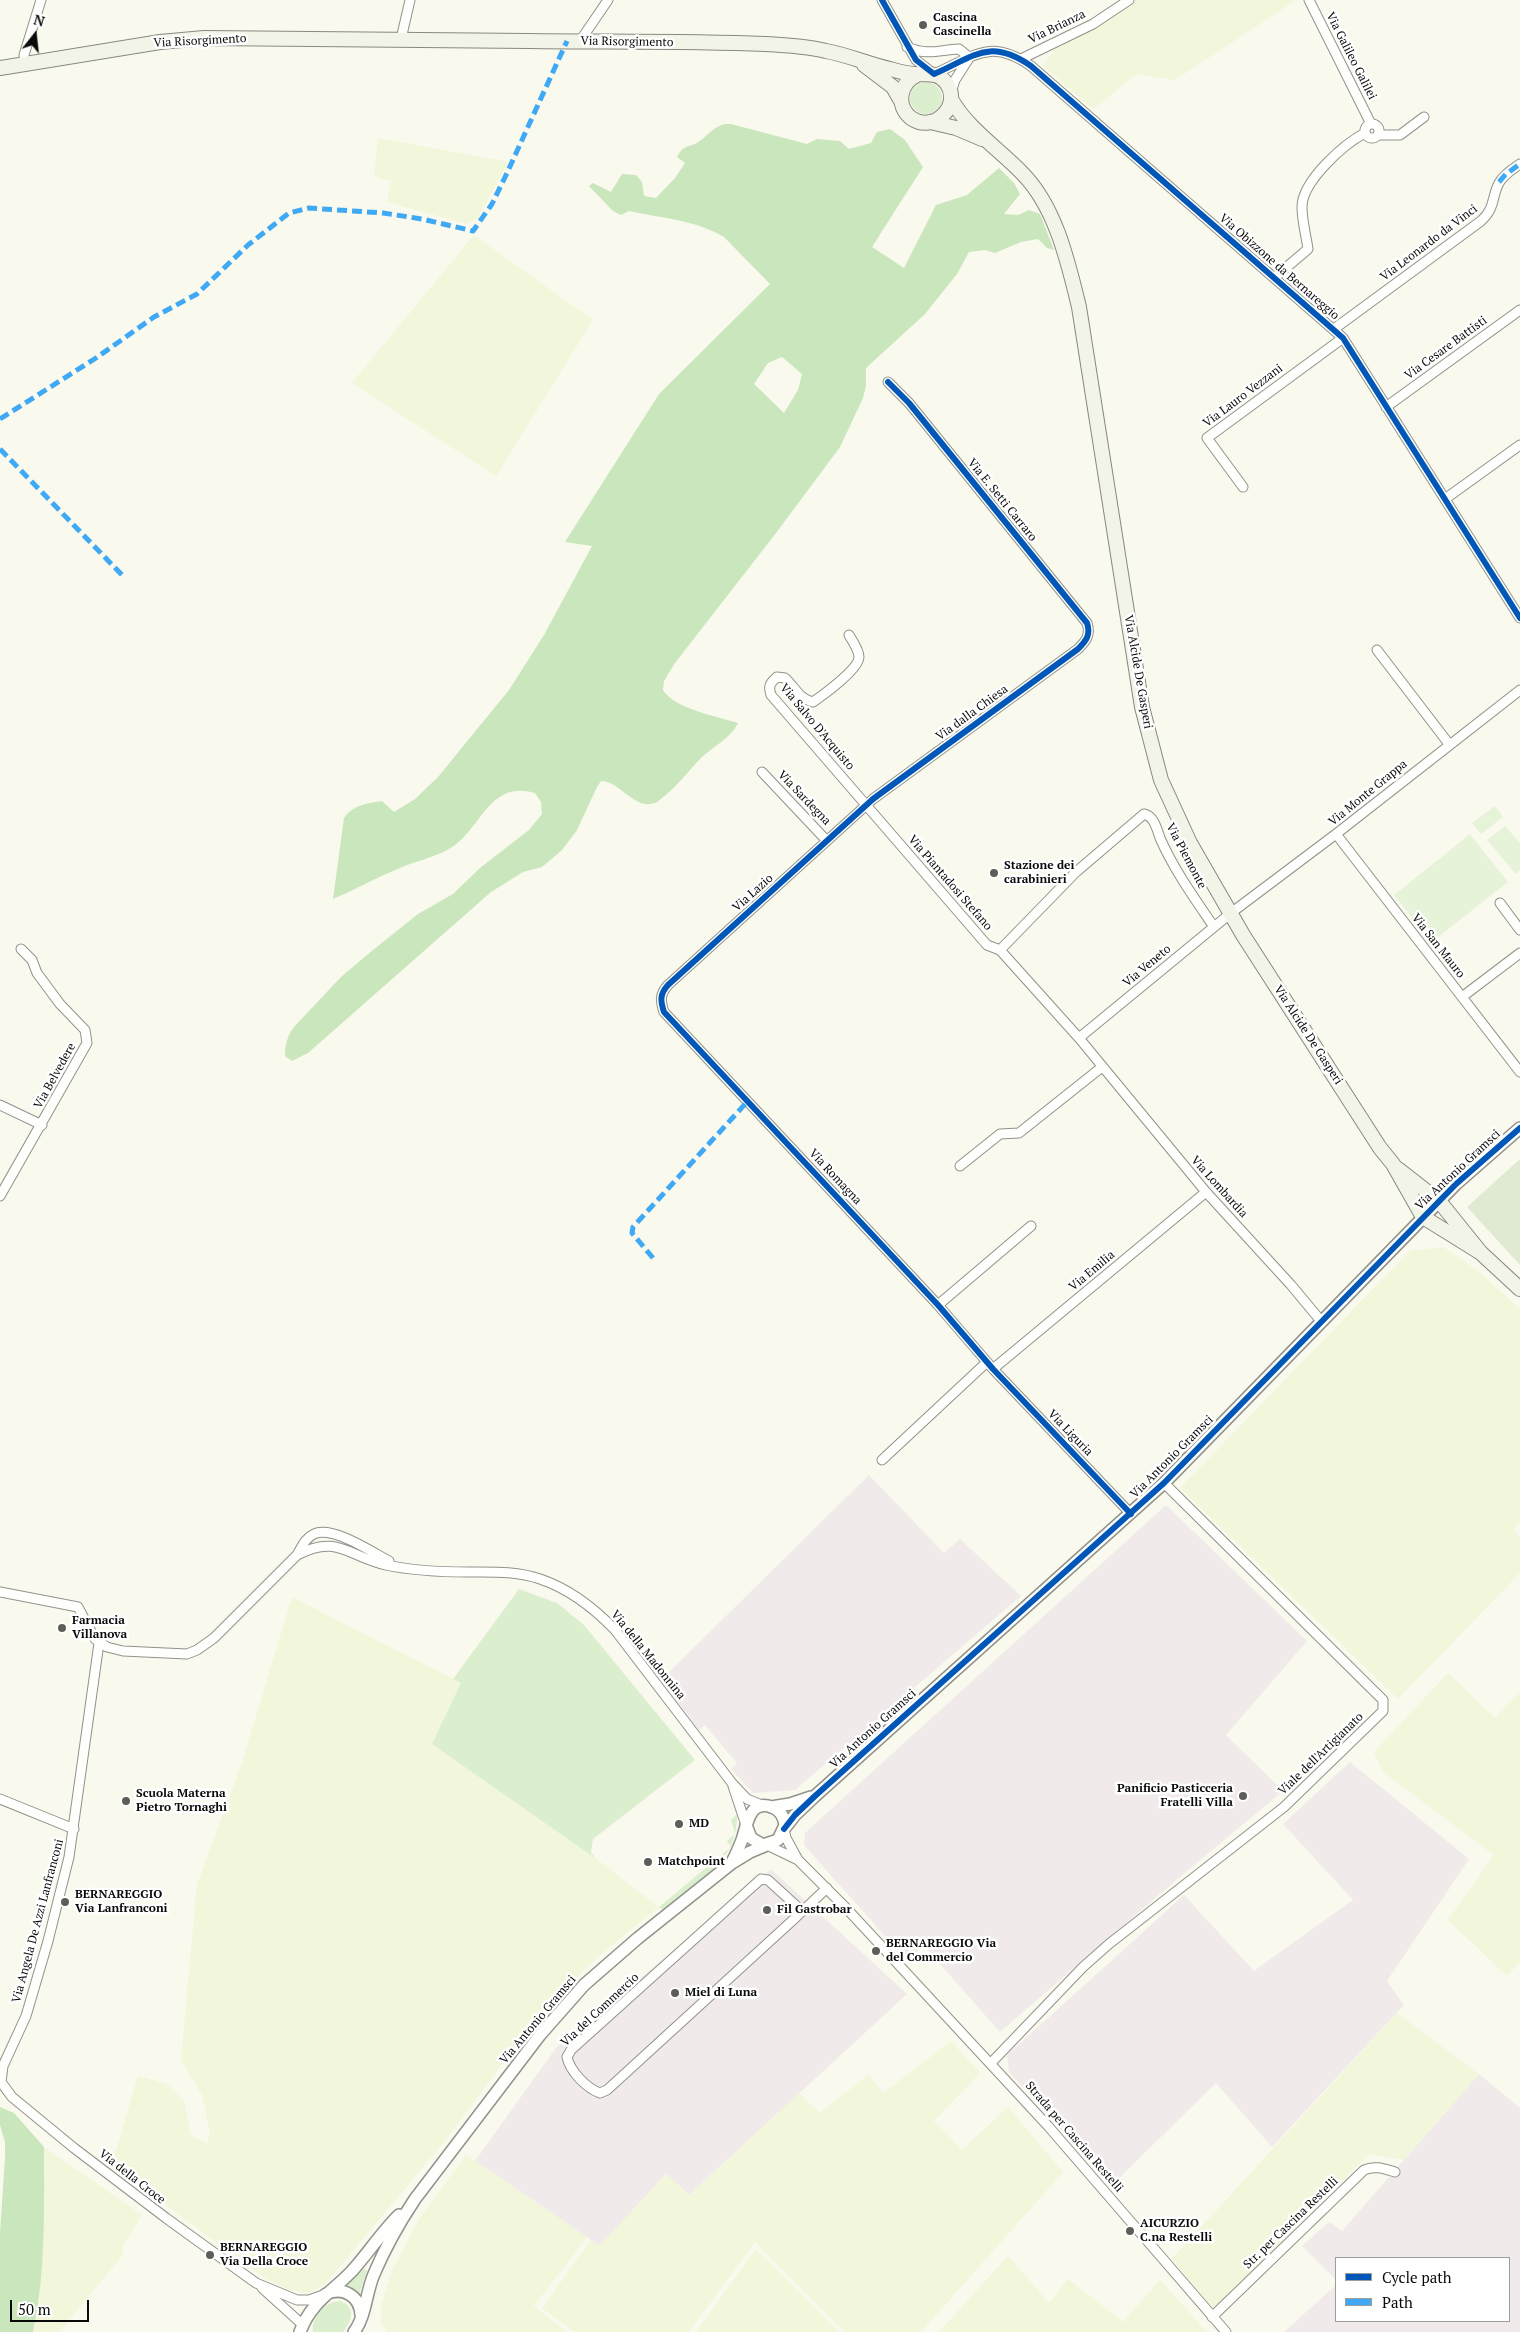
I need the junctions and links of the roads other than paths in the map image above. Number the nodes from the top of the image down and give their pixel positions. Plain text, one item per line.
1 (41, 0) edge
2 (410, 0) edge
3 (608, 0) edge
4 (882, 0) edge
5 (1129, 0) edge
6 (1309, 0) edge
7 (401, 39) junction
8 (580, 41) junction
9 (907, 47) junction
10 (851, 57) junction
11 (969, 58) junction
12 (1022, 59) junction
13 (25, 64) junction
14 (0, 68) edge
15 (934, 74) junction
16 (917, 75) junction
17 (951, 97) junction
18 (901, 101) junction
19 (1424, 117) dead end
20 (930, 122) junction
21 (1371, 124) junction
22 (1365, 133) junction
23 (1379, 135) junction
24 (992, 143) junction
25 (1520, 164) edge
26 (1274, 278) junction
27 (1520, 310) edge
28 (1334, 329) junction
29 (1342, 338) junction
30 (888, 382) dead end
31 (1386, 407) junction
32 (1520, 444) edge
33 (1243, 487) dead end
34 (1445, 499) junction
35 (1520, 618) edge
36 (849, 635) dead end
37 (1088, 636) joint
38 (1377, 650) dead end
39 (1520, 690) edge
40 (1449, 744) junction
41 (762, 772) dead end
42 (867, 805) junction
43 (1336, 834) junction
44 (828, 841) junction
45 (1500, 903) dead end
46 (1231, 913) junction
47 (1214, 927) junction
48 (1520, 930) edge
49 (21, 949) dead end
50 (1000, 950) junction
51 (1520, 953) edge
52 (1462, 997) junction
53 (660, 1001) joint
54 (1079, 1038) junction
55 (1102, 1067) junction
56 (1520, 1072) edge
57 (0, 1105) edge
58 (42, 1125) junction
59 (1520, 1128) edge
60 (1393, 1164) junction
61 (960, 1166) dead end
62 (1206, 1192) junction
63 (0, 1196) edge
64 (1439, 1202) junction
65 (1423, 1217) junction
66 (1031, 1226) dead end
67 (1481, 1253) junction
68 (1520, 1289) edge
69 (938, 1305) junction
70 (1321, 1321) junction
71 (990, 1365) junction
72 (882, 1460) dead end
73 (1164, 1483) junction
74 (1131, 1514) junction
75 (297, 1555) junction
76 (400, 1567) junction
77 (0, 1592) edge
78 (100, 1644) junction
79 (732, 1783) junction
80 (815, 1796) junction
81 (0, 1800) edge
82 (767, 1806) junction
83 (746, 1825) junction
84 (74, 1829) junction
85 (784, 1829) junction
86 (767, 1845) junction
87 (798, 1860) junction
88 (732, 1863) junction
89 (827, 1888) junction
90 (802, 1911) junction
91 (991, 2063) junction
92 (0, 2082) edge
93 (1395, 2172) dead end
94 (415, 2200) junction
95 (256, 2283) junction
96 (325, 2295) junction
97 (361, 2317) junction
98 (1212, 2317) junction
99 (302, 2330) edge
100 (354, 2332) edge
101 (365, 2332) edge
102 (1226, 2332) edge

1 - 13 street
2 - 7 street
3 - 8 street
4 - 9 street
5 - 12 street, Via Brianza
6 - 21 street, Via Galileo Galilei
7 - 8 main road, Via Risorgimento
7 - 13 main road, Via Risorgimento
8 - 10 main road, Via Risorgimento
9 - 11 street
9 - 15 street
10 - 16 main road, Via Risorgimento
10 - 18 main road, Via Risorgimento
11 - 12 street, Via Obizzone da Bernareggio
11 - 15 street, Via Obizzone da Bernareggio
11 - 17 street
12 - 26 street, Via Obizzone da Bernareggio
13 - 14 main road, Via Risorgimento
15 - 16 main road, Via Risorgimento
15 - 17 main road
16 - 18 main road
17 - 20 main road
17 - 24 main road, Via Alcide De Gasperi
18 - 20 main road, Via Risorgimento
19 - 23 street
20 - 24 main road, Via Alcide De Gasperi
21 - 22 street
21 - 23 street, Via Galileo Galilei
22 - 23 street
22 - 26 street, Via Obizzone da Bernareggio
24 - 46 main road, Via Alcide De Gasperi
25 - 28 street, Via Leonardo da Vinci
26 - 28 street, Via Obizzone da Bernareggio
27 - 31 street, Via Cesare Battisti
28 - 29 street, Via Obizzone da Bernareggio
29 - 31 street, Via Obizzone da Bernareggio
29 - 33 street, Via Lauro Vezzani
30 - 37 street, Via E. Setti Carraro
31 - 34 street, Via Obizzone da Bernareggio
32 - 34 street
34 - 35 street, Via Obizzone da Bernareggio
36 - 42 street, Via Salvo D'Acquisto
37 - 42 street, Via dalla Chiesa
38 - 40 street
39 - 40 street, Via Monte Grappa
40 - 43 street, Via Monte Grappa
41 - 44 street, Via Sardegna
42 - 44 street, Via Lazio
42 - 50 street, Via Piantadosi Stefano
43 - 46 street, Via Monte Grappa
43 - 52 street, Via San Mauro
44 - 53 street, Via Lazio
45 - 48 street
46 - 47 street, Via Veneto
46 - 60 main road, Via Alcide De Gasperi
47 - 50 street, Via Piemonte
47 - 54 street, Via Veneto
49 - 58 street, Via Belvedere
50 - 54 street, Via Piantadosi Stefano
51 - 52 street
52 - 56 street, Via San Mauro
53 - 69 street, Via Romagna
54 - 55 street, Via Lombardia
55 - 61 street
55 - 62 street, Via Lombardia
57 - 58 street
58 - 63 street, Via Belvedere
59 - 64 street, Via Antonio Gramsci
60 - 64 main road, Via Alcide De Gasperi
60 - 65 main road, Via Alcide De Gasperi
62 - 70 street, Via Lombardia
62 - 71 street, Via Emilia
64 - 65 street, Via Antonio Gramsci
64 - 67 main road, Via Alcide De Gasperi
65 - 67 main road
65 - 70 street, Via Antonio Gramsci
66 - 69 street
67 - 68 main road
69 - 71 street, Via Romagna
70 - 73 street, Via Antonio Gramsci
71 - 72 street
71 - 74 street, Via Liguria
73 - 74 street, Via Antonio Gramsci
73 - 91 street, Viale dell'Artigianato
74 - 80 street, Via Antonio Gramsci
75 - 76 street, Via della Madonnina
75 - 76 street, Via della Madonnina
75 - 78 street, Via della Madonnina
76 - 79 street, Via della Madonnina
77 - 78 street
78 - 84 street, Via Angela De Azzi Lanfranconi
79 - 82 street, Via della Madonnina
79 - 83 street, Via della Madonnina
80 - 82 street, Via Antonio Gramsci
80 - 85 street, Via Antonio Gramsci
81 - 84 street
82 - 83 street
82 - 85 street
83 - 86 street
83 - 88 street
84 - 92 street, Via Angela De Azzi Lanfranconi
85 - 86 street
85 - 87 street
86 - 87 street
86 - 88 street, Via Antonio Gramsci
87 - 89 street
88 - 94 street, Via Antonio Gramsci
89 - 90 street, Via del Commercio
89 - 91 street, Strada per Cascina Restelli
90 - 90 street, Via del Commercio
91 - 98 street, Strada per Cascina Restelli
92 - 95 street, Via della Croce
93 - 98 street, Str. per Cascina Restelli
94 - 96 street
94 - 97 street
95 - 96 street
95 - 99 street
96 - 97 street
96 - 99 street
97 - 100 street
97 - 101 street
98 - 102 street, Strada per Cascina Restelli

